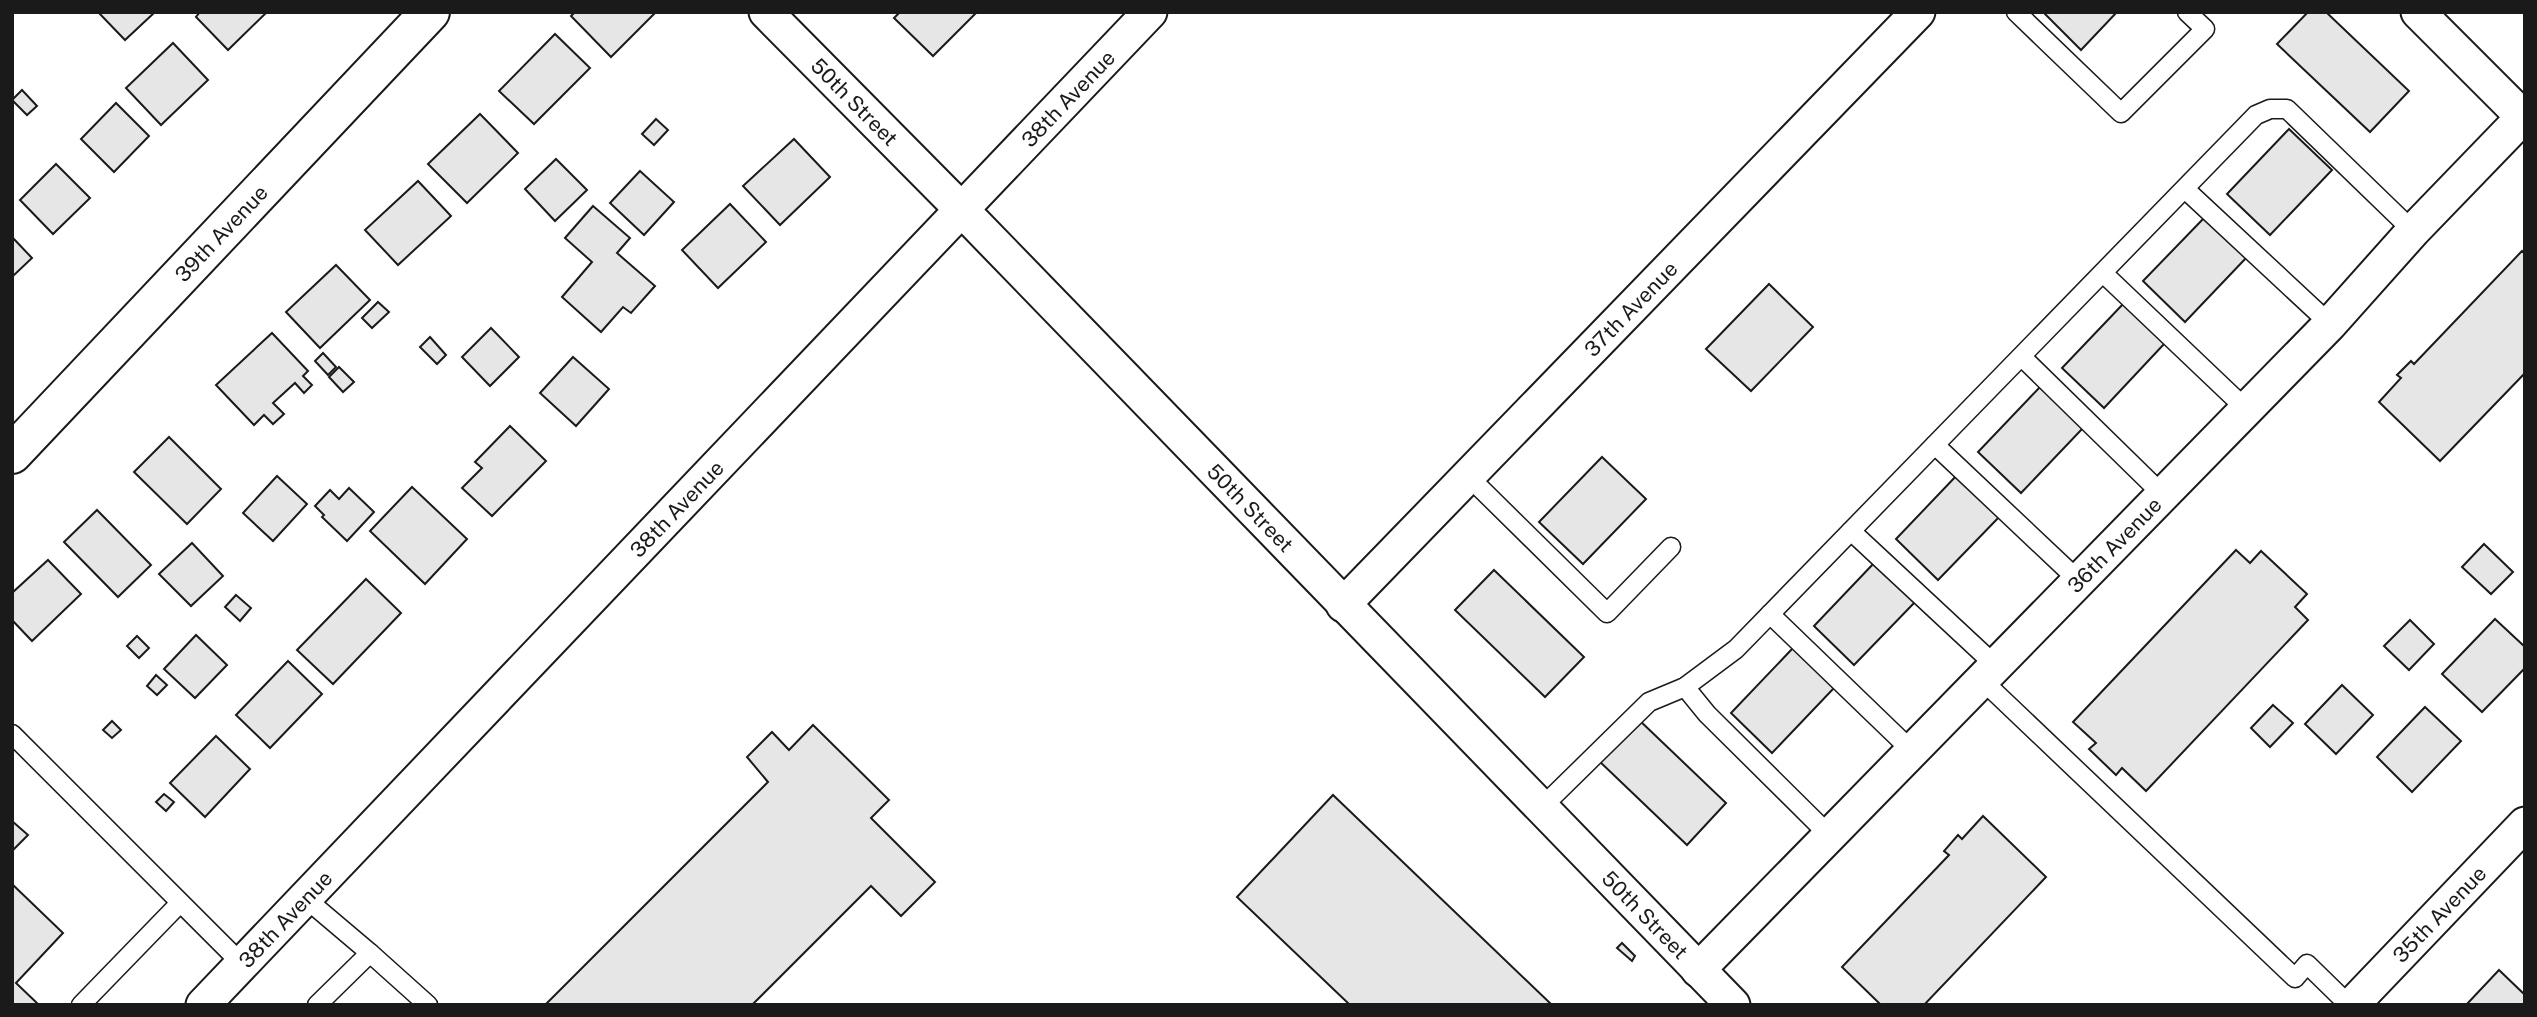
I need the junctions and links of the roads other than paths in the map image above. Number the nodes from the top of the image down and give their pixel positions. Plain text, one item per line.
1 (430, 12) edge
2 (766, 12) edge
3 (1150, 12) edge
4 (1918, 12) edge
5 (2016, 12) edge
6 (2188, 12) edge
7 (2418, 12) edge
8 (2524, 117) edge
9 (2185, 189) junction
10 (961, 209) junction
11 (2413, 231) junction
12 (2103, 273) junction
13 (2330, 324) junction
14 (2022, 357) junction
15 (2247, 410) junction
16 (1936, 444) junction
17 (12, 454) edge
18 (1468, 476) junction
19 (2163, 495) junction
20 (1851, 531) junction
21 (1671, 547) dead end
22 (2080, 581) junction
23 (1343, 605) junction
24 (1770, 614) junction
25 (1989, 673) junction
26 (1685, 687) junction
27 (12, 734) edge
28 (1912, 751) junction
29 (1541, 808) junction
30 (2525, 824) edge
31 (1830, 836) junction
32 (305, 898) junction
33 (180, 903) junction
34 (370, 953) junction
35 (242, 964) junction
36 (1698, 970) junction
37 (81, 1005) edge
38 (203, 1005) edge
39 (317, 1005) edge
40 (428, 1005) edge
41 (1733, 1005) edge
42 (2350, 1005) edge

1 - 17 main road, 39th Avenue
2 - 10 street, 50th Street
3 - 10 street, 38th Avenue
4 - 18 street, 37th Avenue
5 - 6 lane
7 - 8 street
8 - 11 street, 36th Avenue
9 - 11 lane
9 - 12 lane
9 - 13 lane
10 - 23 street, 50th Street
10 - 32 street, 38th Avenue
11 - 13 street, 36th Avenue
12 - 14 lane
12 - 15 lane
13 - 15 street, 36th Avenue
14 - 16 lane
14 - 19 lane
15 - 19 street, 36th Avenue
16 - 20 lane
16 - 22 lane
18 - 21 lane
18 - 23 street, 37th Avenue
19 - 22 street, 36th Avenue
20 - 24 lane
20 - 25 lane
22 - 25 street, 36th Avenue
23 - 29 street, 50th Street
24 - 26 lane
24 - 28 lane
25 - 28 street, 36th Avenue
25 - 42 lane
26 - 29 lane
26 - 31 lane
27 - 33 lane
28 - 31 street, 36th Avenue
29 - 36 street, 50th Street
30 - 42 street, 35th Avenue
31 - 36 street, 36th Avenue
32 - 34 lane
32 - 35 street, 38th Avenue
33 - 35 lane
33 - 37 lane
34 - 39 lane
34 - 40 lane
35 - 38 street, 38th Avenue
36 - 41 street, 50th Street

